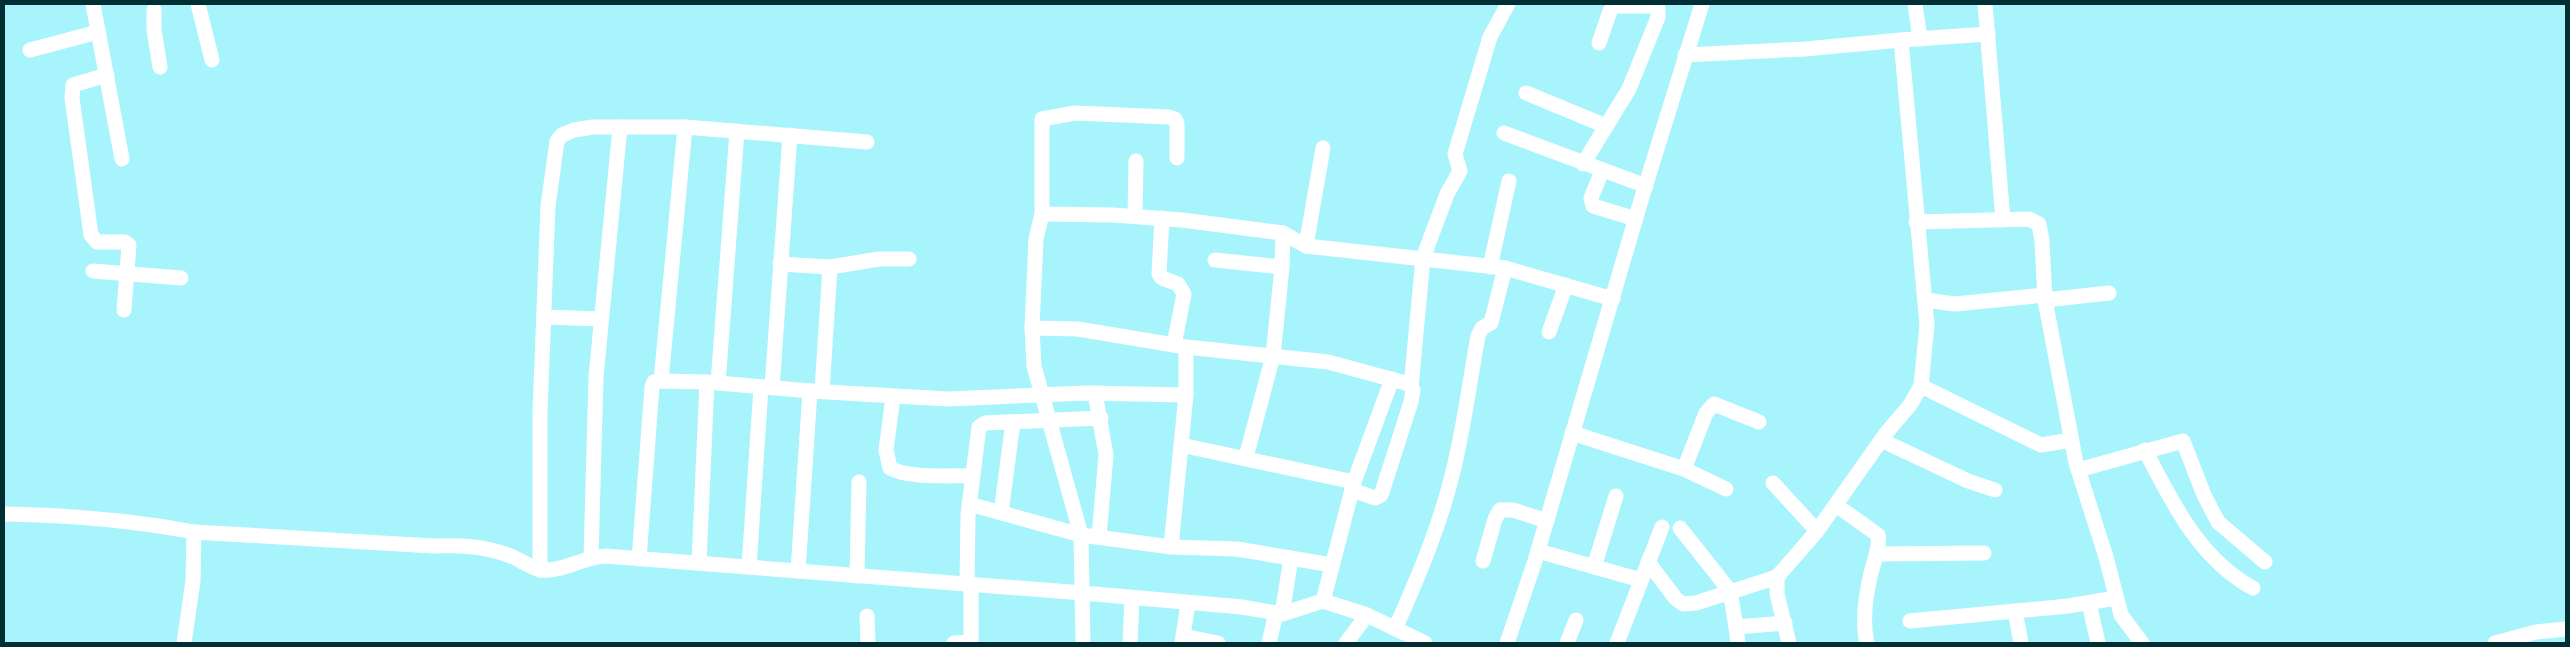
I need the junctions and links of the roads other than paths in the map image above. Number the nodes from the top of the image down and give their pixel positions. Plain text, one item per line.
1 (92, 4) edge
2 (198, 4) edge
3 (1508, 4) edge
4 (1702, 4) edge
5 (1914, 4) edge
6 (1985, 4) edge
7 (159, 6) edge
8 (98, 32) junction
9 (1988, 34) junction
10 (1920, 39) junction
11 (1901, 40) junction
12 (1599, 43) dead end
13 (30, 50) dead end
14 (1684, 55) junction
15 (212, 60) dead end
16 (160, 67) dead end
17 (107, 76) junction
18 (1526, 93) dead end
19 (1606, 126) junction
20 (620, 127) junction
21 (684, 127) junction
22 (737, 131) junction
23 (1504, 133) dead end
24 (790, 135) junction
25 (866, 142) dead end
26 (1323, 148) dead end
27 (1177, 158) dead end
28 (122, 159) dead end
29 (1136, 161) dead end
30 (1583, 164) junction
31 (1602, 171) junction
32 (1509, 181) dead end
33 (1646, 186) junction
34 (1042, 214) junction
35 (1135, 216) junction
36 (1162, 218) junction
37 (1636, 219) junction
38 (2003, 220) junction
39 (1916, 222) junction
40 (1283, 234) junction
41 (1306, 246) junction
42 (1423, 258) junction
43 (909, 259) dead end
44 (1215, 260) dead end
45 (780, 264) junction
46 (830, 266) junction
47 (1282, 267) junction
48 (1498, 267) junction
49 (93, 271) dead end
50 (128, 272) junction
51 (181, 278) dead end
52 (1566, 285) junction
53 (2109, 293) dead end
54 (2045, 298) junction
55 (1613, 299) junction
56 (1925, 300) junction
57 (124, 310) dead end
58 (544, 317) junction
59 (601, 319) junction
60 (1032, 328) junction
61 (1549, 332) dead end
62 (1180, 346) junction
63 (1273, 356) junction
64 (1392, 379) junction
65 (661, 381) junction
66 (712, 383) junction
67 (1921, 386) junction
68 (1411, 387) junction
69 (766, 388) junction
70 (816, 391) junction
71 (1095, 393) junction
72 (1042, 394) junction
73 (1186, 395) junction
74 (893, 396) junction
75 (1100, 418) junction
76 (1013, 422) junction
77 (1050, 422) junction
78 (1760, 422) dead end
79 (1572, 433) junction
80 (1882, 440) junction
81 (2071, 440) junction
82 (1181, 445) junction
83 (2145, 450) junction
84 (1246, 457) junction
85 (1684, 469) junction
86 (2078, 470) junction
87 (972, 476) junction
88 (859, 482) dead end
89 (1773, 483) dead end
90 (1353, 486) junction
91 (1726, 489) dead end
92 (1995, 490) dead end
93 (1616, 496) dead end
94 (969, 504) junction
95 (1836, 505) junction
96 (1001, 513) junction
97 (4, 514) edge
98 (1547, 521) junction
99 (1662, 527) dead end
100 (1680, 528) dead end
101 (1817, 531) junction
102 (194, 532) junction
103 (1081, 535) junction
104 (1099, 537) junction
105 (1171, 547) junction
106 (1538, 551) junction
107 (1984, 553) dead end
108 (1876, 554) junction
109 (591, 557) junction
110 (1291, 558) junction
111 (639, 559) junction
112 (1483, 561) dead end
113 (1648, 562) junction
114 (2265, 562) dead end
115 (699, 564) junction
116 (1332, 565) junction
117 (749, 567) junction
118 (1594, 567) junction
119 (540, 570) junction
120 (798, 571) junction
121 (857, 576) junction
122 (1777, 577) junction
123 (1641, 580) junction
124 (969, 585) junction
125 (2253, 588) dead end
126 (1730, 591) junction
127 (1083, 593) junction
128 (1132, 598) junction
129 (2116, 598) junction
130 (1323, 601) junction
131 (1188, 603) junction
132 (2089, 603) junction
133 (2015, 612) junction
134 (1279, 614) junction
135 (1367, 615) junction
136 (867, 616) dead end
137 (1576, 620) dead end
138 (1910, 620) dead end
139 (1785, 623) junction
140 (1736, 627) junction
141 (1395, 629) junction
142 (2566, 629) edge
143 (1182, 639) edge
144 (184, 643) edge
145 (868, 643) edge
146 (954, 643) edge
147 (971, 643) edge
148 (1082, 643) edge
149 (1130, 643) edge
150 (1218, 643) edge
151 (1269, 643) edge
152 (1346, 643) edge
153 (1425, 643) edge
154 (1507, 643) edge
155 (1567, 643) edge
156 (1617, 643) edge
157 (1738, 643) edge
158 (1789, 643) edge
159 (1867, 643) edge
160 (2021, 643) edge
161 (2098, 643) edge
162 (2142, 643) edge
163 (2495, 643) edge

1 - 8 street
2 - 15 street
3 - 42 street
4 - 14 street
5 - 10 street
6 - 9 street
7 - 16 street
8 - 13 street
8 - 17 street
9 - 10 street
9 - 38 street
10 - 11 street
11 - 14 street
11 - 39 street
12 - 19 street
14 - 33 street
17 - 28 street
17 - 50 street
18 - 19 street
19 - 30 street
20 - 21 street
20 - 58 street
20 - 59 street
21 - 22 street
21 - 65 street
22 - 24 street
22 - 66 street
23 - 30 street
24 - 25 street
24 - 45 street
26 - 41 street
27 - 34 street
29 - 35 street
30 - 31 street
31 - 33 street
31 - 37 street
32 - 48 street
33 - 37 street
34 - 35 street
34 - 60 street
35 - 36 street
36 - 40 street
36 - 62 street
37 - 55 street
38 - 39 street
38 - 54 street
39 - 56 street
40 - 41 street
40 - 47 street
41 - 42 street
42 - 48 street
42 - 68 street
43 - 46 street
44 - 47 street
45 - 46 street
45 - 69 street
46 - 70 street
47 - 63 street
48 - 52 street
48 - 141 street
49 - 50 street
50 - 51 street
50 - 57 street
52 - 55 street
52 - 61 street
53 - 54 street
54 - 56 street
54 - 81 street
55 - 79 street
56 - 67 street
58 - 59 street
58 - 119 street
59 - 109 street
60 - 62 street
60 - 72 street
62 - 63 street
62 - 73 street
63 - 64 street
63 - 84 street
64 - 68 street
64 - 90 street
65 - 66 street
65 - 111 street
66 - 69 street
66 - 115 street
67 - 80 street
67 - 81 street
68 - 90 street
69 - 70 street
69 - 117 street
70 - 74 street
70 - 120 street
71 - 72 street
71 - 73 street
71 - 75 street
72 - 74 street
72 - 77 street
73 - 82 street
74 - 87 street
75 - 77 street
75 - 104 street
76 - 77 street
76 - 87 street
76 - 96 street
77 - 103 street
78 - 85 street
79 - 85 street
79 - 98 street
80 - 92 street
80 - 95 street
81 - 86 street
82 - 84 street
82 - 105 street
83 - 86 street
83 - 114 street
83 - 125 street
84 - 90 street
85 - 91 street
86 - 129 street
87 - 94 street
88 - 121 street
89 - 101 street
90 - 116 street
93 - 118 street
94 - 96 street
94 - 124 street
95 - 101 street
95 - 108 street
96 - 103 street
97 - 102 street
98 - 106 street
98 - 112 street
99 - 113 street
100 - 126 street
101 - 122 street
102 - 119 street
102 - 144 street
103 - 104 street
103 - 127 street
104 - 105 street
105 - 110 street
106 - 118 street
106 - 154 street
107 - 108 street
108 - 159 street
109 - 111 street
109 - 119 street
110 - 116 street
110 - 134 street
111 - 115 street
113 - 123 street
113 - 126 street
115 - 117 street
116 - 130 street
117 - 120 street
118 - 123 street
120 - 121 street
121 - 124 street
122 - 126 street
122 - 139 street
123 - 156 street
124 - 127 street
124 - 147 street
126 - 140 street
127 - 128 street
127 - 148 street
128 - 131 street
128 - 149 street
129 - 132 street
129 - 162 street
130 - 134 street
130 - 135 street
131 - 134 street
131 - 143 street
132 - 133 street
132 - 161 street
133 - 138 street
133 - 160 street
134 - 151 street
135 - 141 street
135 - 152 street
136 - 145 street
137 - 155 street
139 - 140 street
139 - 158 street
140 - 157 street
141 - 153 street
142 - 163 street
143 - 150 street
146 - 147 street

